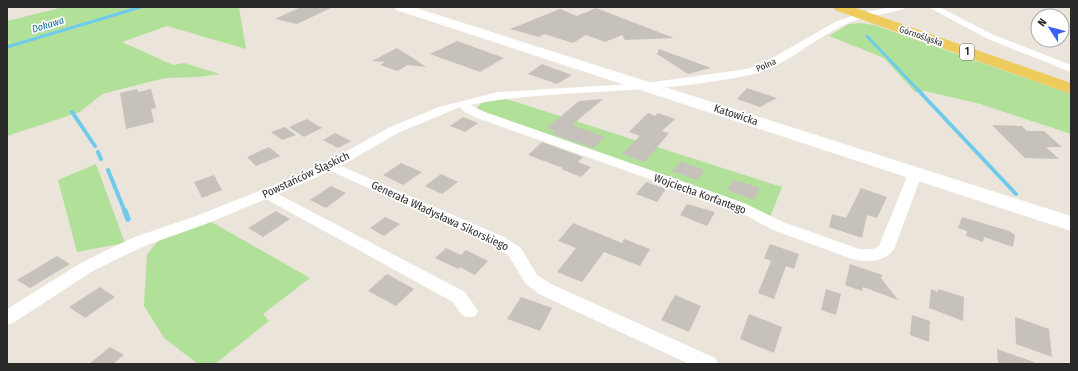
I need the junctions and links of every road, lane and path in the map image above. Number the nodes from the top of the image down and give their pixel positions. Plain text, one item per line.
1 (400, 7) edge
2 (840, 7) edge
3 (902, 7) edge
4 (932, 7) edge
5 (866, 12) edge
6 (1071, 69) edge
7 (1071, 80) edge
8 (646, 86) junction
9 (1071, 88) edge
10 (462, 103) junction
11 (331, 166) junction
12 (915, 174) junction
13 (268, 194) junction
14 (1071, 224) edge
15 (469, 311) dead end
16 (7, 318) edge
17 (708, 364) edge

1 - 8 street, Katowicka
2 - 5 main road, Górnośląska / 1
3 - 5 street, Polna
4 - 6 street
5 - 7 main road, Górnośląska / 1
5 - 8 street, Polna
5 - 9 main road, Górnośląska / 1
8 - 10 street, Powstańców Śląskich
8 - 12 street, Katowicka
10 - 11 street, Powstańców Śląskich
10 - 12 street, Wojciecha Korfantego
11 - 13 street, Powstańców Śląskich
11 - 17 street, Generała Władysława Sikorskiego
12 - 14 street, Katowicka
13 - 15 street
13 - 16 street, Powstańców Śląskich

